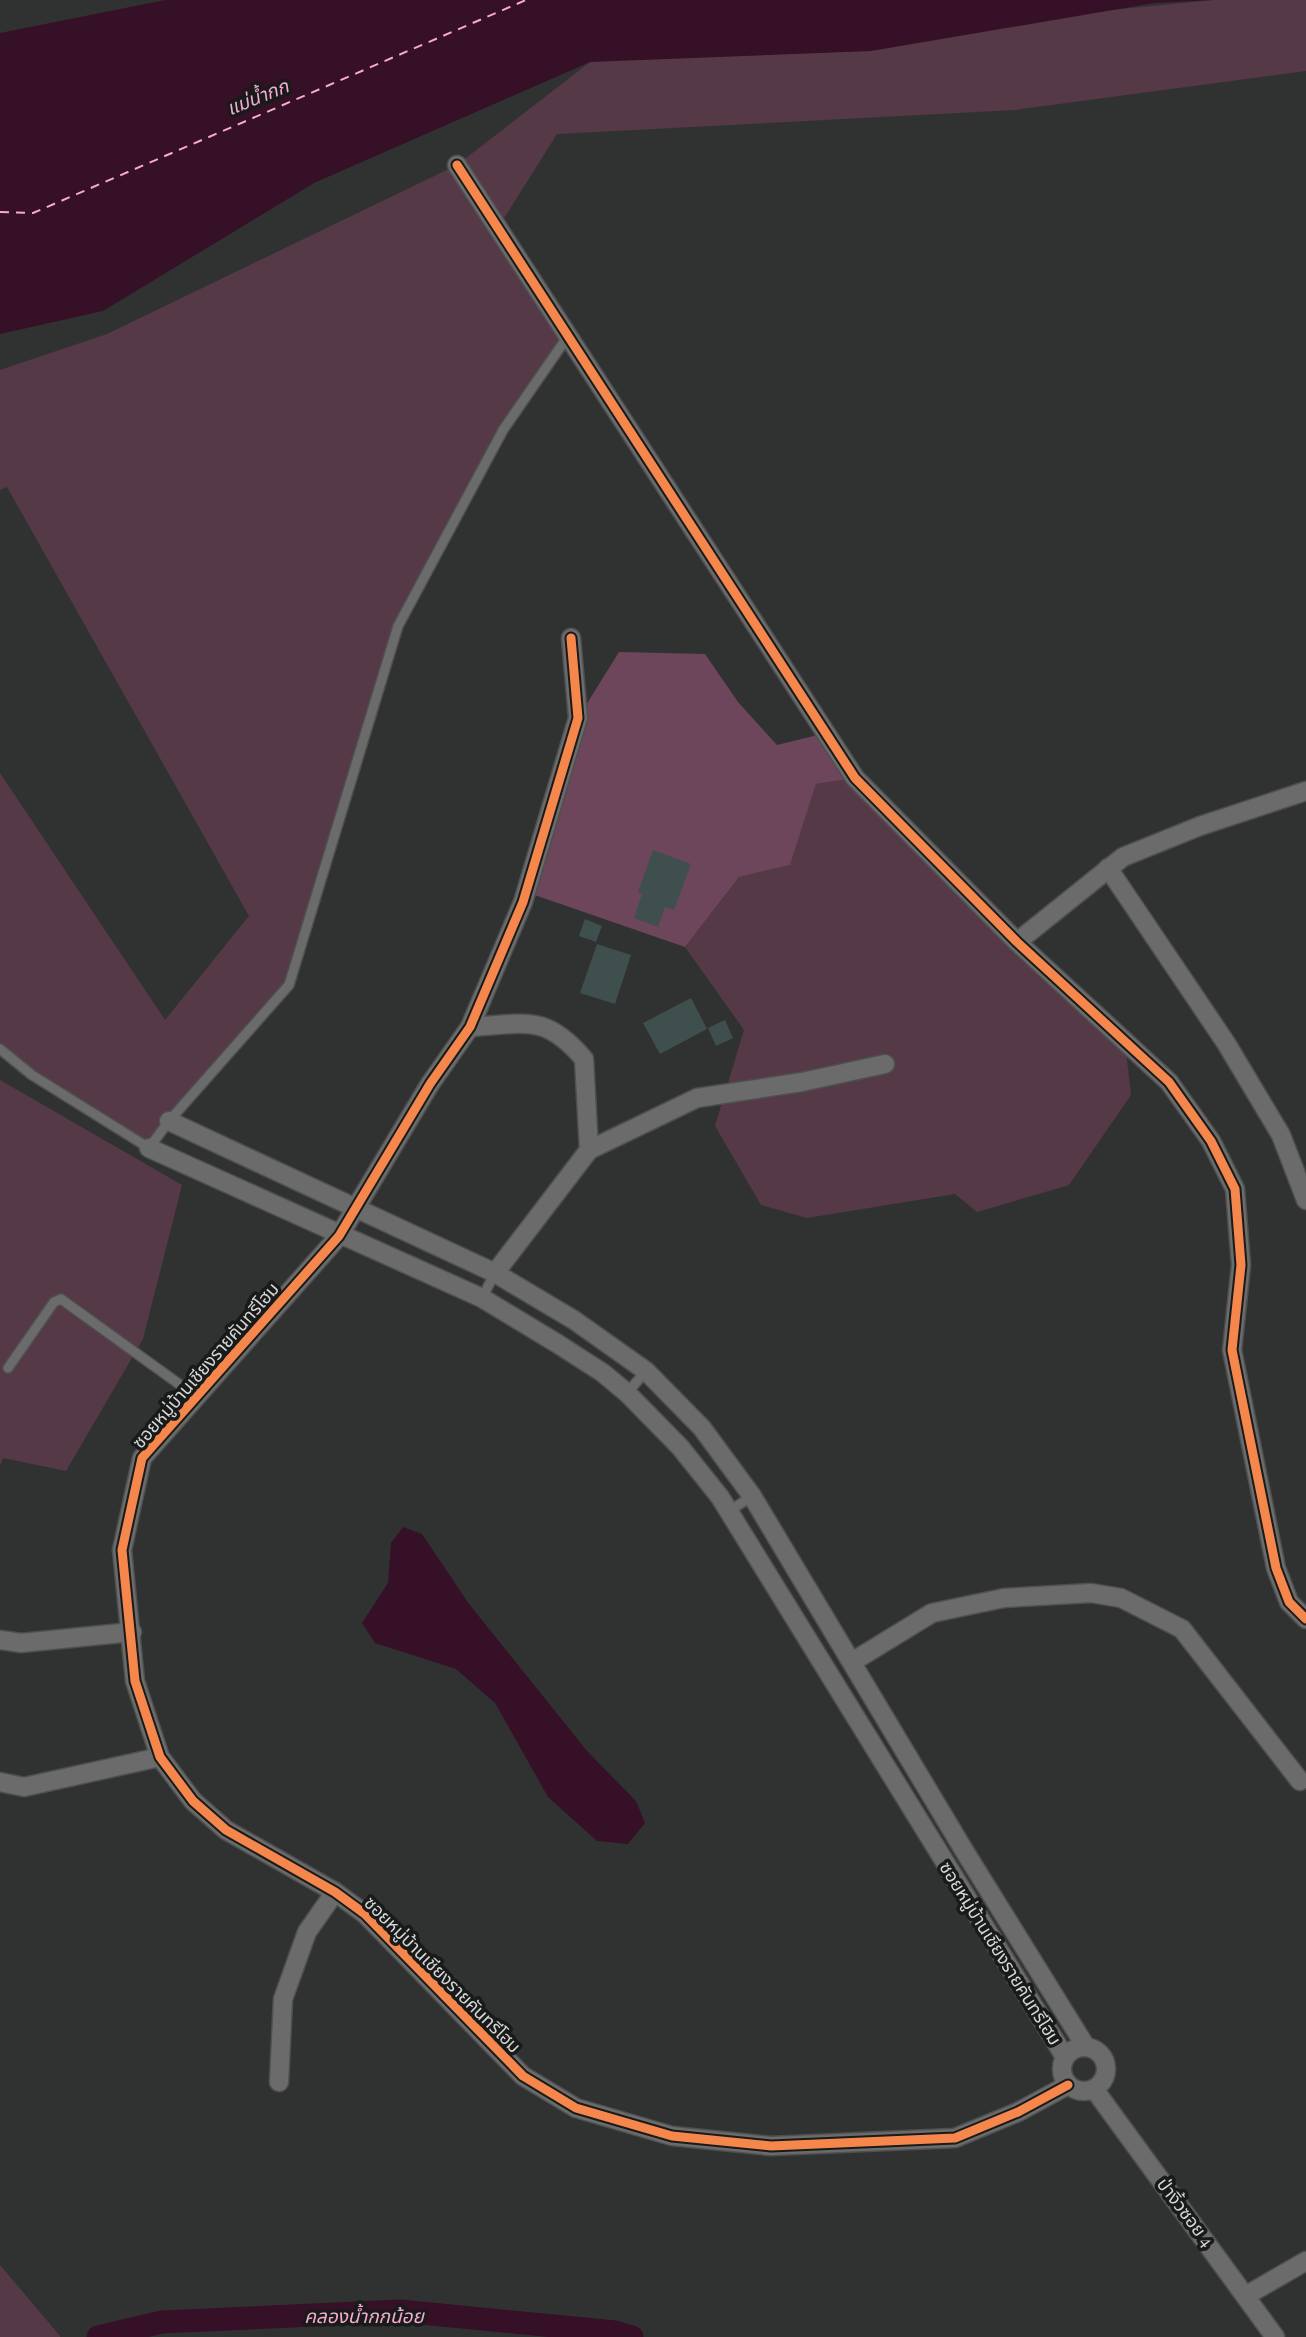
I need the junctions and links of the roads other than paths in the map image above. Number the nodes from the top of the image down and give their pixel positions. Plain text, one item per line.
1 (457, 165) dead end
2 (568, 336) junction
3 (571, 638) dead end
4 (1306, 791) edge
5 (1108, 868) junction
6 (1017, 942) junction
7 (470, 1027) junction
8 (0, 1049) edge
9 (885, 1064) dead end
10 (169, 1121) junction
11 (149, 1148) junction
12 (589, 1150) junction
13 (1306, 1200) edge
14 (355, 1209) junction
15 (339, 1236) junction
16 (495, 1273) junction
17 (482, 1298) junction
18 (8, 1368) dead end
19 (646, 1371) junction
20 (627, 1393) junction
21 (197, 1397) junction
22 (752, 1496) junction
23 (728, 1512) junction
24 (1306, 1619) edge
25 (132, 1632) junction
26 (0, 1640) edge
27 (852, 1662) junction
28 (160, 1757) junction
29 (1300, 1781) dead end
30 (0, 1782) edge
31 (965, 1852) junction
32 (945, 1862) junction
33 (335, 1892) junction
34 (1086, 2046) junction
35 (1065, 2057) junction
36 (279, 2082) dead end
37 (1068, 2085) junction
38 (1094, 2089) junction
39 (1306, 2261) edge
40 (1247, 2295) junction
41 (1275, 2337) edge

1 - 2 street
2 - 6 street
2 - 10 lane
3 - 7 street, ซอยหมู่บ้านเชียงรายคันทรีโฮม
4 - 5 street
5 - 6 street
5 - 13 street
6 - 24 street
7 - 12 street
7 - 14 street, ซอยหมู่บ้านเชียงรายคันทรีโฮม
8 - 11 lane
9 - 12 street
10 - 11 lane
10 - 14 street
11 - 15 street, ซอยหมู่บ้านเชียงรายคันทรีโฮม
12 - 16 street
14 - 15 street, ซอยหมู่บ้านเชียงรายคันทรีโฮม
14 - 16 street
15 - 17 street, ซอยหมู่บ้านเชียงรายคันทรีโฮม
15 - 21 street, ซอยหมู่บ้านเชียงรายคันทรีโฮม
16 - 17 lane
16 - 19 street
17 - 20 street, ซอยหมู่บ้านเชียงรายคันทรีโฮม
18 - 21 lane
19 - 20 lane
19 - 22 street
20 - 23 street, ซอยหมู่บ้านเชียงรายคันทรีโฮม
21 - 25 street, ซอยหมู่บ้านเชียงรายคันทรีโฮม
22 - 23 lane
22 - 27 street
23 - 32 street, ซอยหมู่บ้านเชียงรายคันทรีโฮม
25 - 26 street
25 - 28 street, ซอยหมู่บ้านเชียงรายคันทรีโฮม
27 - 29 street
27 - 31 street
28 - 30 street
28 - 33 street, ซอยหมู่บ้านเชียงรายคันทรีโฮม
31 - 32 lane
31 - 34 street
32 - 35 street, ซอยหมู่บ้านเชียงรายคันทรีโฮม
33 - 36 street
33 - 37 street, ซอยหมู่บ้านเชียงรายคันทรีโฮม
34 - 35 street
34 - 38 street
35 - 37 street
37 - 38 street
38 - 40 street, ป่างิ้วซอย 4
39 - 40 street
40 - 41 street, ป่างิ้วซอย 4

